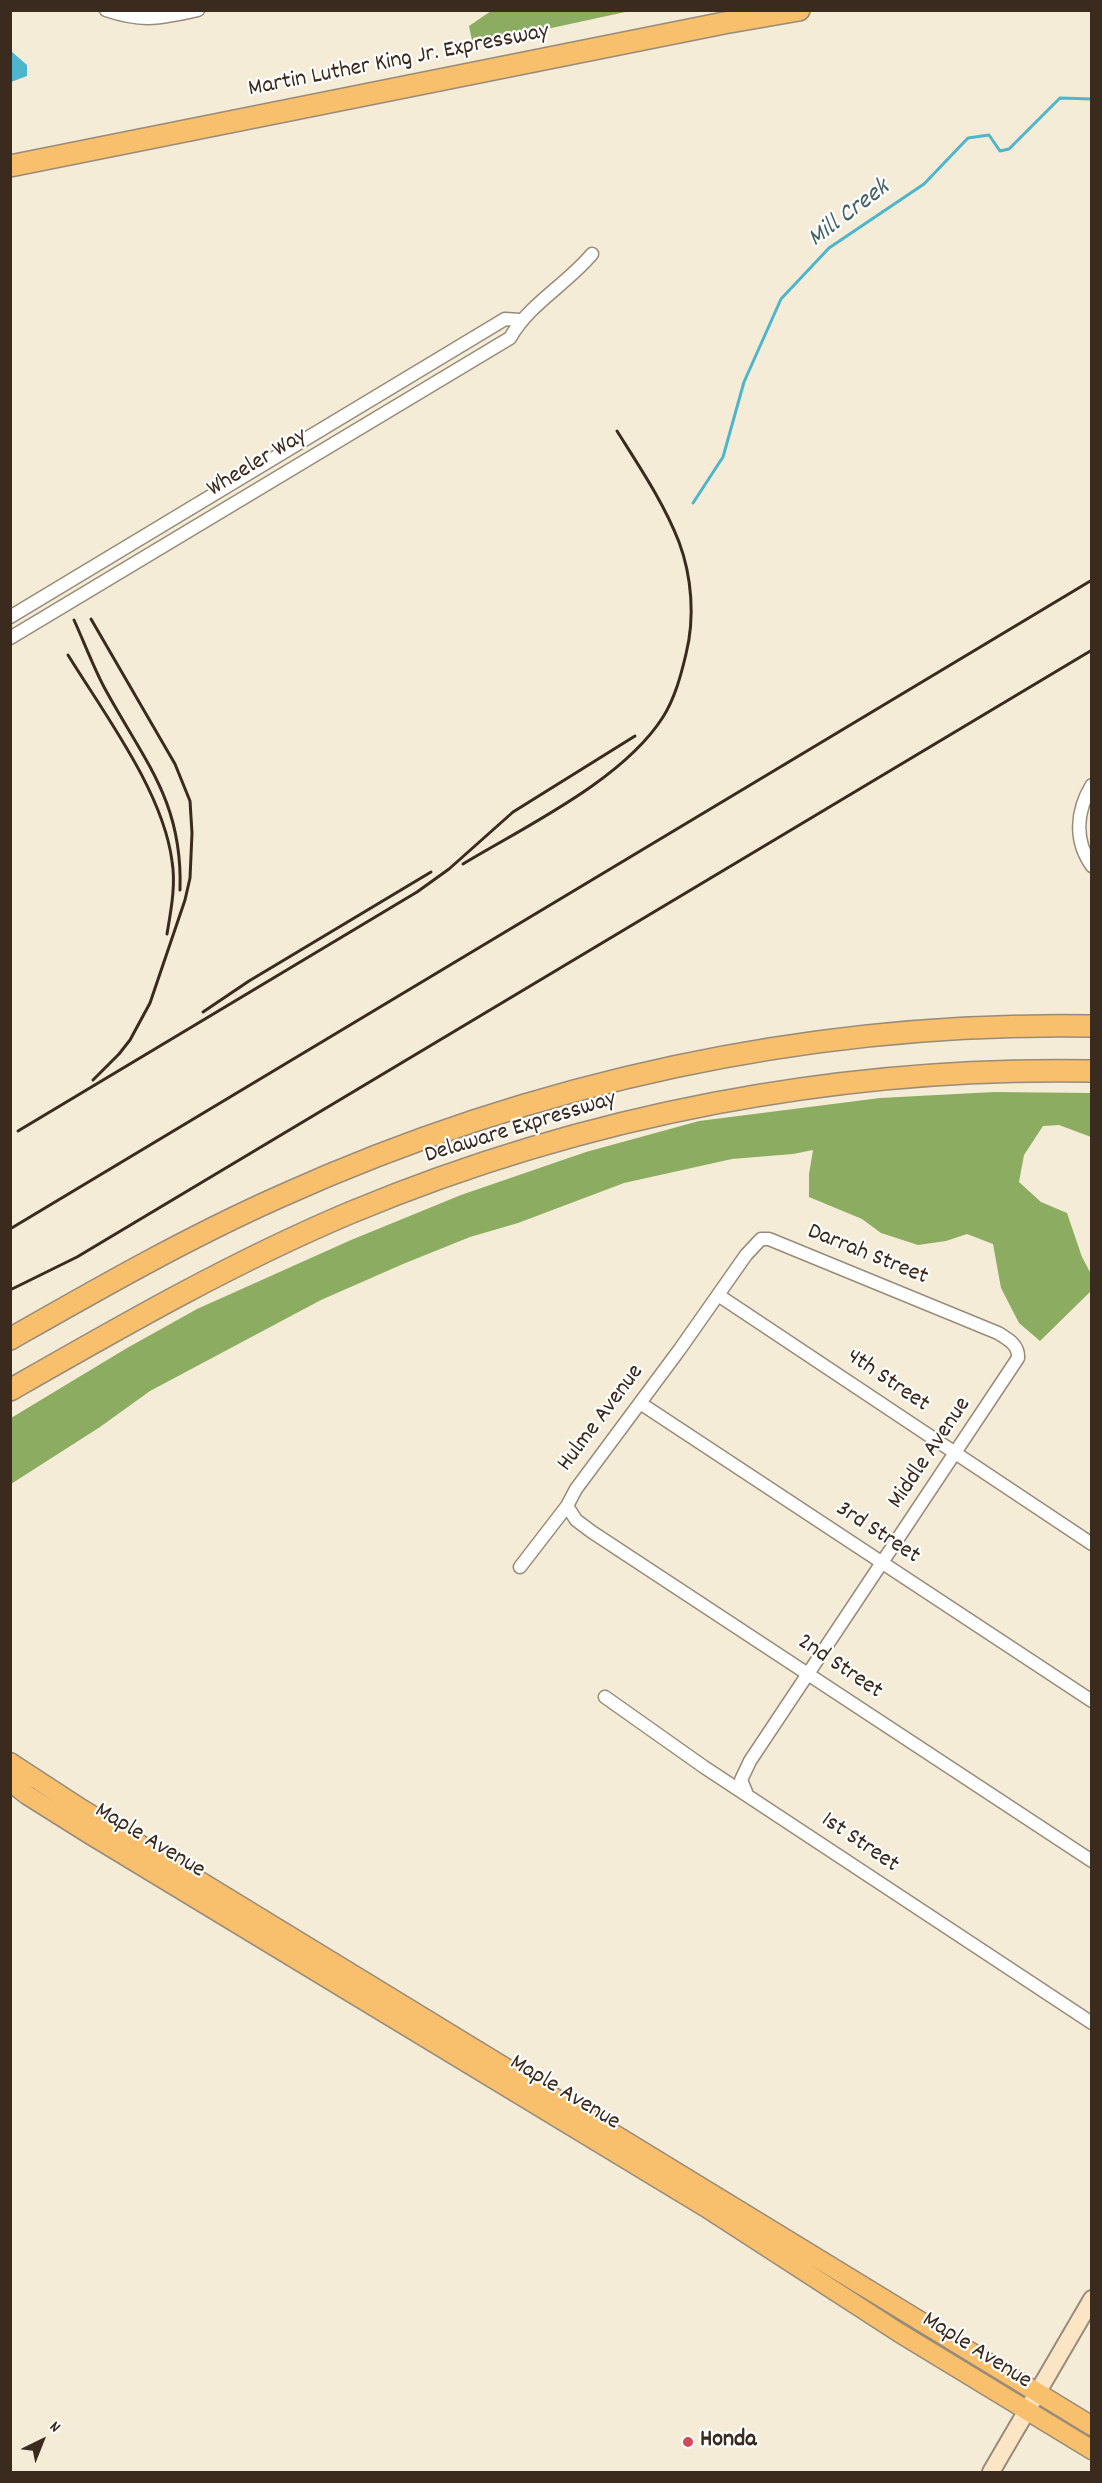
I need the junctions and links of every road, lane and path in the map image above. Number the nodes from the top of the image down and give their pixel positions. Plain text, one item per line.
1 (106, 10) edge
2 (198, 10) edge
3 (717, 10) edge
4 (799, 10) edge
5 (10, 152) edge
6 (10, 166) edge
7 (592, 254) dead end
8 (520, 321) junction
9 (10, 617) edge
10 (10, 638) edge
11 (1092, 785) edge
12 (1092, 866) edge
13 (1092, 1026) edge
14 (1092, 1071) edge
15 (718, 1295) junction
16 (10, 1339) edge
17 (1017, 1349) joint
18 (10, 1390) edge
19 (640, 1403) junction
20 (956, 1454) junction
21 (567, 1506) junction
22 (1092, 1544) edge
23 (883, 1563) junction
24 (520, 1567) dead end
25 (810, 1674) junction
26 (605, 1697) dead end
27 (1092, 1701) edge
28 (10, 1762) edge
29 (10, 1782) edge
30 (746, 1792) junction
31 (1092, 1861) edge
32 (1092, 2023) edge
33 (1092, 2299) edge
34 (1037, 2393) junction
35 (1028, 2411) junction
36 (1092, 2426) edge
37 (1092, 2450) edge
38 (991, 2472) edge

1 - 2 street
3 - 5 highway, Martin Luther King Jr. Expressway
4 - 6 highway, Martin Luther King Jr. Expressway
7 - 8 street, Wheeler Way
8 - 9 street, Wheeler Way
8 - 10 street, Wheeler Way
11 - 12 street
13 - 16 highway, Delaware Expressway
14 - 18 highway, Delaware Expressway
15 - 17 street, Darrah Street
15 - 19 street, Hulme Avenue
15 - 20 street, 4th Street
17 - 20 street, Middle Avenue
19 - 21 street, Hulme Avenue
19 - 23 street, 3rd Street
20 - 22 street, 4th Street
20 - 23 street, Middle Avenue
21 - 24 street, Hulme Avenue
21 - 25 street, 2nd Street
23 - 25 street, Middle Avenue
23 - 27 street, 3rd Street
25 - 30 street, Middle Avenue
25 - 31 street, 2nd Street
26 - 30 street, 1st Street
28 - 34 main road, Maple Avenue
29 - 35 main road, Maple Avenue
30 - 32 street, 1st Street
33 - 34 main road
34 - 35 main road
34 - 36 main road, Maple Avenue
35 - 37 main road, Maple Avenue
35 - 38 main road

